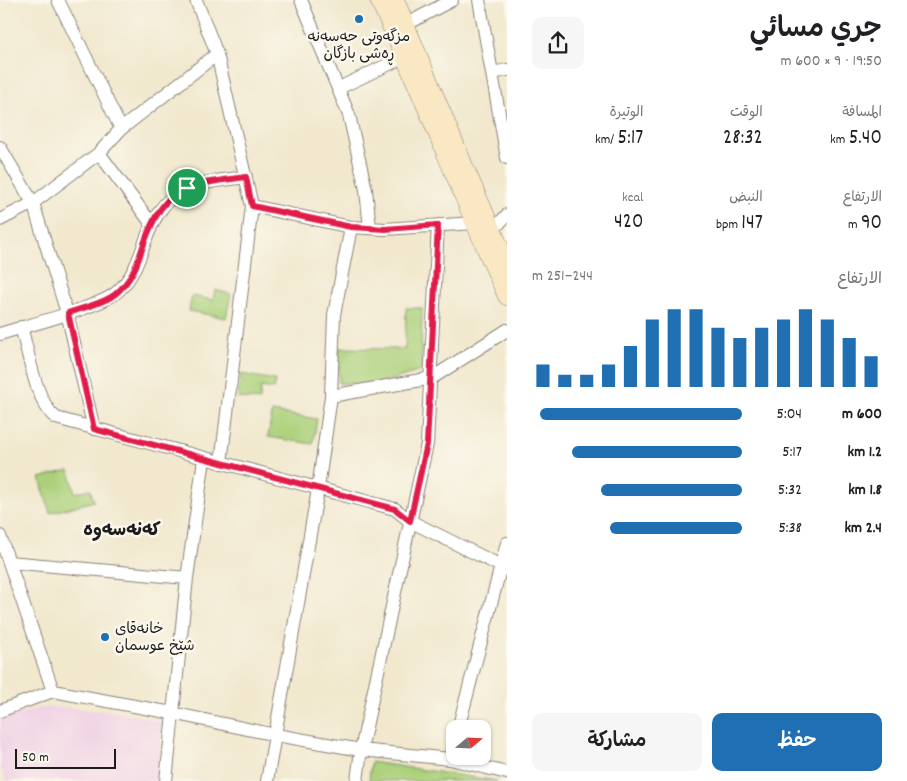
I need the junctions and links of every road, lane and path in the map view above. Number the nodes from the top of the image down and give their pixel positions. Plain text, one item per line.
1 (58, 0) edge
2 (196, 0) edge
3 (301, 0) edge
4 (379, 0) edge
5 (395, 0) edge
6 (452, 0) edge
7 (479, 0) edge
8 (407, 24) junction
9 (217, 54) junction
10 (406, 56) junction
11 (507, 70) edge
12 (492, 74) junction
13 (339, 88) junction
14 (122, 129) junction
15 (0, 147) edge
16 (99, 153) junction
17 (507, 158) edge
18 (246, 177) junction
19 (33, 203) junction
20 (252, 206) junction
21 (507, 215) edge
22 (0, 220) edge
23 (151, 223) junction
24 (474, 223) junction
25 (438, 225) junction
26 (351, 227) junction
27 (370, 228) junction
28 (492, 232) junction
29 (507, 264) edge
30 (507, 296) edge
31 (68, 313) junction
32 (21, 327) junction
33 (507, 330) edge
34 (0, 334) edge
35 (432, 378) junction
36 (332, 396) junction
37 (94, 429) junction
38 (204, 459) junction
39 (221, 463) junction
40 (318, 489) junction
41 (410, 521) junction
42 (0, 536) edge
43 (507, 542) edge
44 (9, 562) junction
45 (504, 568) edge
46 (187, 578) junction
47 (53, 691) junction
48 (0, 711) edge
49 (172, 713) junction
50 (461, 720) edge
51 (276, 735) junction
52 (361, 750) junction
53 (446, 759) edge
54 (474, 765) edge
55 (507, 773) edge
56 (166, 781) edge
57 (266, 781) edge
58 (357, 781) edge

1 - 14 street
2 - 9 street
3 - 13 street
4 - 10 street
5 - 8 street
6 - 8 street
7 - 12 street
8 - 28 street
9 - 14 street
9 - 18 street
10 - 13 street
10 - 24 street
11 - 12 street
12 - 17 street
13 - 27 street
14 - 16 street
15 - 19 street
16 - 19 street
16 - 23 street
18 - 20 street
18 - 23 street
19 - 22 street
19 - 31 street
20 - 26 street
20 - 39 street
21 - 28 street
23 - 31 street
24 - 25 street
24 - 30 street
25 - 27 street
25 - 35 street
26 - 27 street
26 - 36 street
28 - 29 street
31 - 32 street
31 - 37 street
32 - 34 street
32 - 37 street
33 - 35 street
35 - 36 street
35 - 41 street
36 - 40 street
37 - 38 street
38 - 39 street
38 - 46 street
39 - 40 street
40 - 41 street
40 - 51 street
41 - 45 street
41 - 52 street
42 - 44 street
43 - 45 street
44 - 46 street
44 - 47 street
45 - 50 street
46 - 49 street
47 - 48 street
47 - 49 street
49 - 51 street
49 - 56 street
51 - 52 street
51 - 57 street
52 - 53 street
52 - 58 street
54 - 55 street

